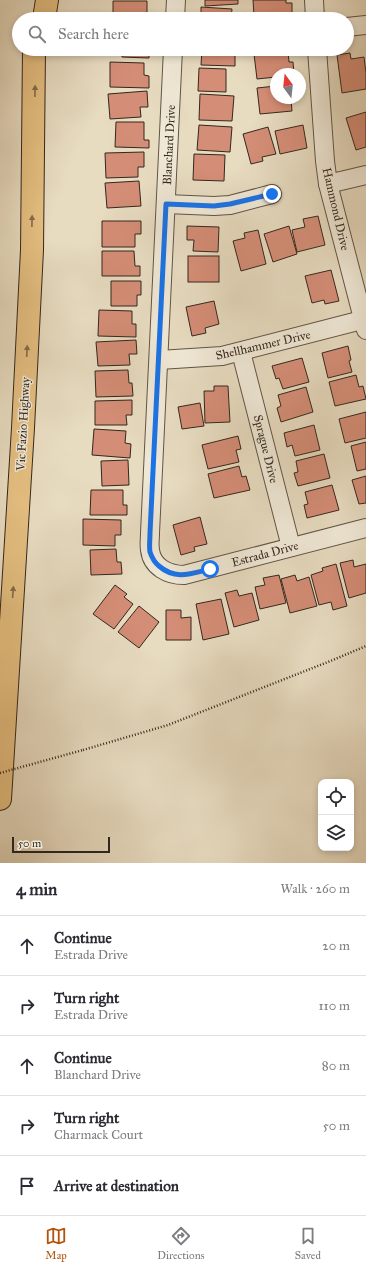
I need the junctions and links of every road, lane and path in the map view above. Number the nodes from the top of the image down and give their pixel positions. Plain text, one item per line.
1 (33, 0) edge
2 (46, 0) edge
3 (176, 0) edge
4 (314, 0) edge
5 (34, 12) edge
6 (45, 12) edge
7 (175, 12) edge
8 (315, 12) edge
9 (366, 25) edge
10 (354, 26) edge
11 (36, 56) edge
12 (173, 56) edge
13 (318, 56) edge
14 (366, 175) edge
15 (328, 184) junction
16 (272, 194) dead end
17 (166, 204) junction
18 (365, 323) edge
19 (241, 352) junction
20 (159, 360) junction
21 (366, 528) edge
22 (290, 546) junction
23 (366, 646) edge
24 (0, 773) edge
25 (0, 799) edge

1 - 5 highway
2 - 6 highway
3 - 7 street
4 - 8 street
9 - 10 street
25 -> 11 highway, Vic Fazio Highway
12 - 17 street, Blanchard Drive
13 - 15 street, Hammond Drive
14 - 15 street
15 - 18 street, Hammond Drive
16 - 17 street
17 - 20 street, Blanchard Drive
18 - 19 street, Shellhammer Drive
19 - 20 street, Shellhammer Drive
19 - 22 street, Sprague Drive
20 - 22 street, Estrada Drive
21 - 22 street, Estrada Drive
23 - 24 path, bridge

